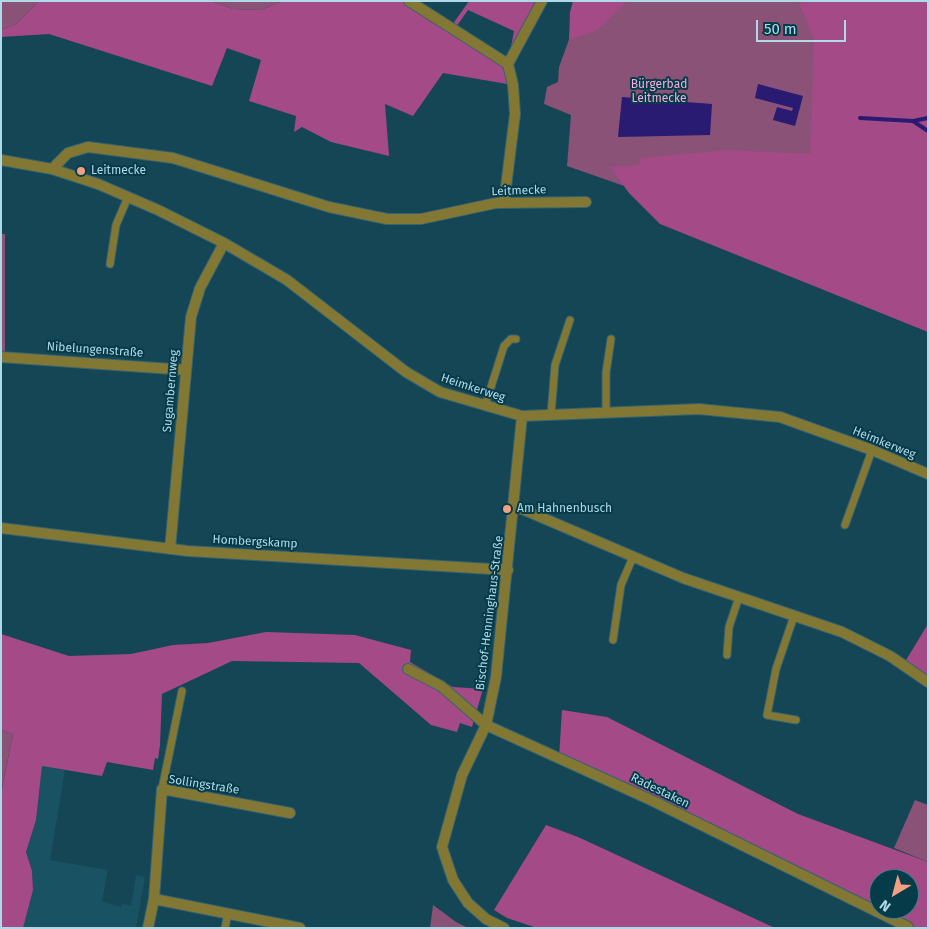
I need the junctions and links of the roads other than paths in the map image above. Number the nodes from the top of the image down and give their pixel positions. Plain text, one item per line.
1 (409, 1) edge
2 (542, 1) edge
3 (508, 64) junction
4 (1, 160) edge
5 (52, 169) junction
6 (128, 196) junction
7 (586, 202) dead end
8 (504, 203) junction
9 (224, 243) junction
10 (110, 264) dead end
11 (570, 320) dead end
12 (611, 339) dead end
13 (516, 340) dead end
14 (1, 358) edge
15 (186, 370) junction
16 (484, 406) junction
17 (606, 413) junction
18 (551, 415) junction
19 (522, 416) junction
20 (872, 450) junction
21 (928, 474) edge
22 (515, 506) junction
23 (845, 525) dead end
24 (1, 528) edge
25 (170, 549) junction
26 (634, 557) junction
27 (508, 570) junction
28 (739, 597) junction
29 (794, 616) junction
30 (613, 640) dead end
31 (727, 655) dead end
32 (408, 669) dead end
33 (928, 682) edge
34 (182, 691) dead end
35 (796, 720) dead end
36 (486, 725) junction
37 (162, 789) junction
38 (290, 813) dead end
39 (154, 899) junction
40 (228, 913) junction
41 (908, 927) edge
42 (148, 928) edge
43 (225, 928) edge
44 (300, 928) edge
45 (504, 928) edge

1 - 3 street
2 - 3 street
3 - 8 street
4 - 5 street, Heimkerweg
5 - 6 street, Heimkerweg
5 - 8 street, Leitmecke
6 - 9 street, Heimkerweg
6 - 10 lane
7 - 8 street, Leitmecke
9 - 15 street, Sugambernweg
9 - 16 street, Heimkerweg
11 - 18 lane
12 - 17 lane
13 - 16 lane
14 - 15 street, Nibelungenstraße
15 - 25 street, Sugambernweg
16 - 19 street, Heimkerweg
17 - 18 street, Heimkerweg
17 - 20 street, Heimkerweg
18 - 19 street, Heimkerweg
19 - 22 street, Bischof-Henninghaus-Straße
20 - 21 street, Heimkerweg
20 - 23 lane
22 - 26 street
22 - 27 street, Bischof-Henninghaus-Straße
24 - 25 street, Hombergskamp
25 - 27 street, Hombergskamp
26 - 28 street
26 - 30 lane
27 - 36 street, Bischof-Henninghaus-Straße
28 - 29 street
28 - 31 lane
29 - 33 street
29 - 35 lane
32 - 36 street, Radestaken
34 - 37 lane
36 - 41 street, Radestaken
36 - 45 street, Bischof-Henninghaus-Straße
37 - 38 street, Sollingstraße
37 - 39 street, Sollingstraße
39 - 40 street
39 - 42 street, Sollingstraße
40 - 43 lane
40 - 44 street

